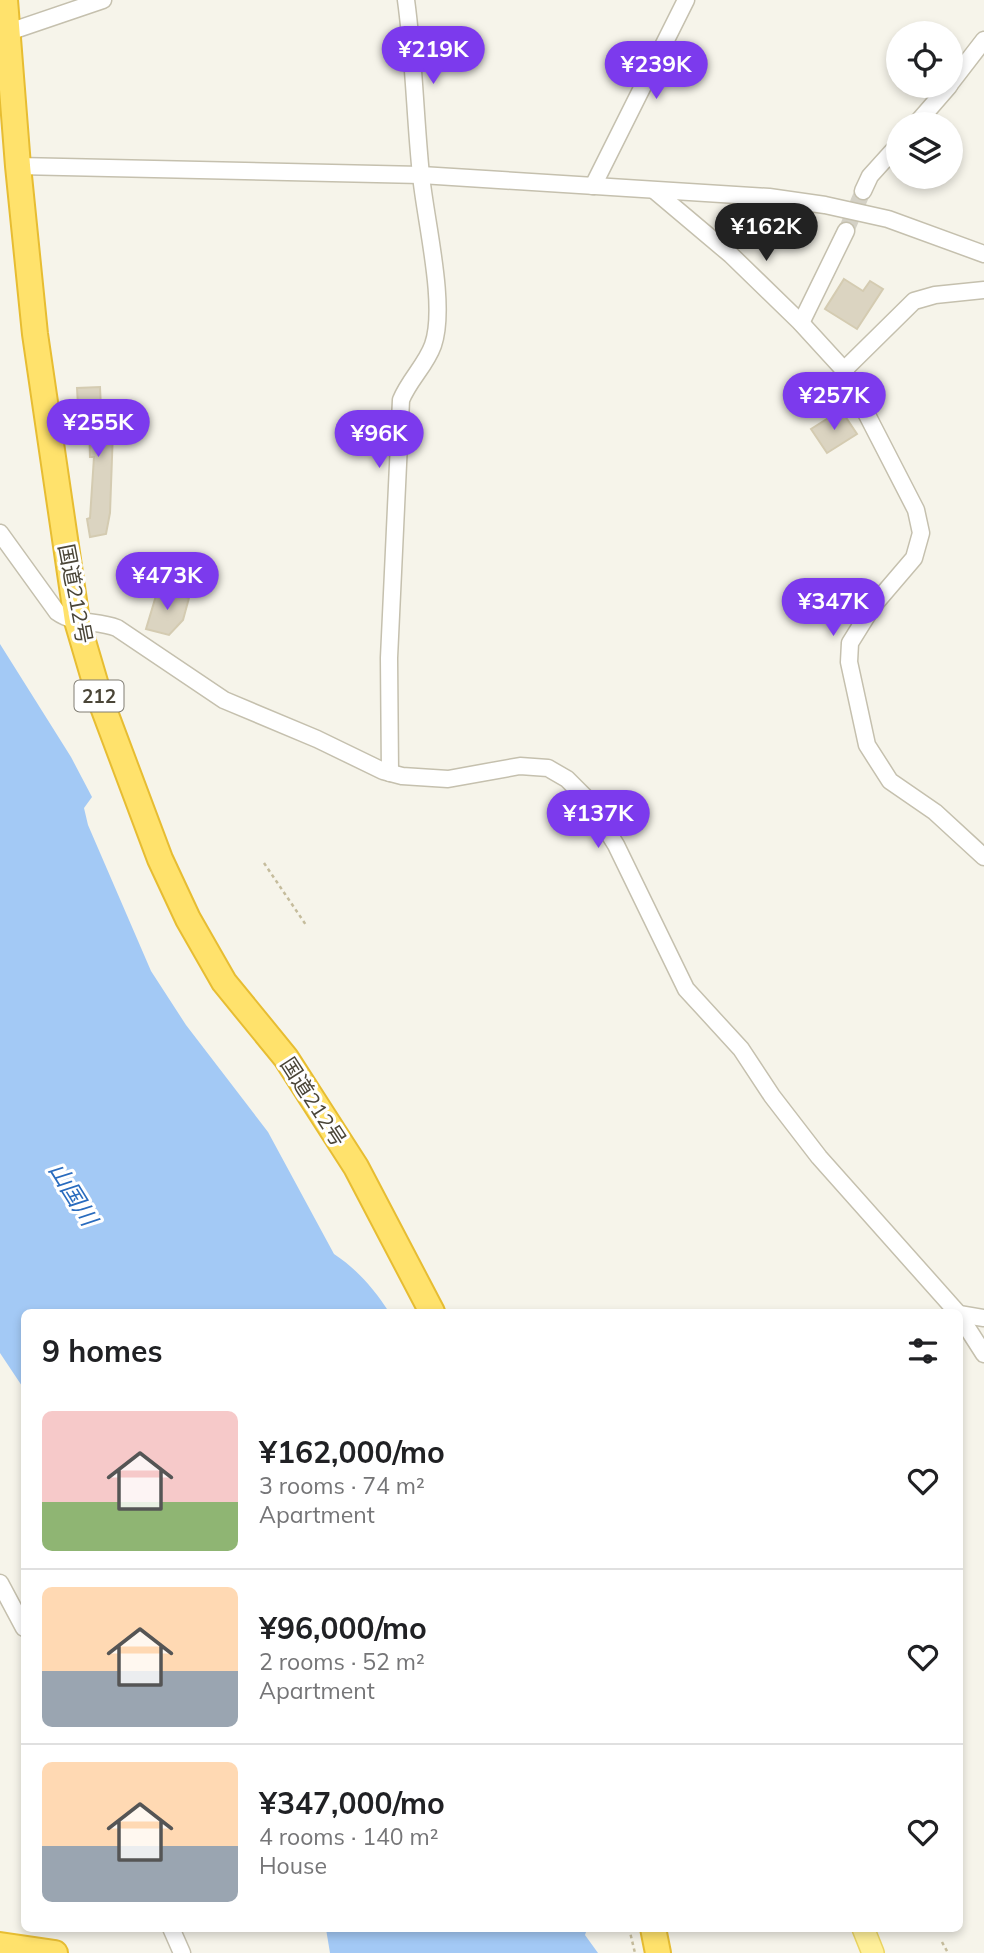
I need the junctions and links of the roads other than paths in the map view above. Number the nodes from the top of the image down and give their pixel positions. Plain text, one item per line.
1 (5, 0) edge
2 (103, 0) edge
3 (406, 0) edge
4 (686, 0) edge
5 (4, 34) edge
6 (984, 40) edge
7 (963, 68) edge
8 (939, 98) edge
9 (926, 112) edge
10 (886, 158) edge
11 (18, 166) junction
12 (421, 175) junction
13 (593, 186) junction
14 (655, 191) junction
15 (863, 191) tunnel mouth
16 (846, 231) tunnel mouth
17 (984, 254) edge
18 (984, 290) edge
19 (801, 323) junction
20 (844, 370) junction
21 (0, 533) edge
22 (77, 621) junction
23 (390, 773) junction
24 (984, 857) edge
25 (430, 1309) edge
26 (954, 1309) edge
27 (963, 1315) edge
28 (984, 1318) edge
29 (963, 1322) edge
30 (984, 1354) edge
31 (0, 1583) edge
32 (21, 1622) edge
33 (173, 1932) edge
34 (654, 1932) edge
35 (865, 1932) edge
36 (0, 1945) edge
37 (55, 1953) edge
38 (182, 1953) edge
39 (658, 1953) edge
40 (873, 1953) edge

1 - 5 highway, 国道212号 / 212
2 - 5 street
3 - 12 street
4 - 13 street
5 - 11 highway, 国道212号 / 212
6 - 7 street
8 - 9 street
10 - 15 street
11 - 12 street
11 - 22 highway, 国道212号 / 212
12 - 13 street
12 - 23 street
13 - 14 street
14 - 17 street
14 - 19 street
16 - 19 street
18 - 20 street
19 - 20 street
20 - 24 street
21 - 22 street
22 - 23 street
22 - 25 highway, 国道212号 / 212
23 - 26 street
27 - 28 street
29 - 30 street
31 - 32 street
33 - 38 street
34 - 39 highway
35 - 40 main road
36 - 37 highway

